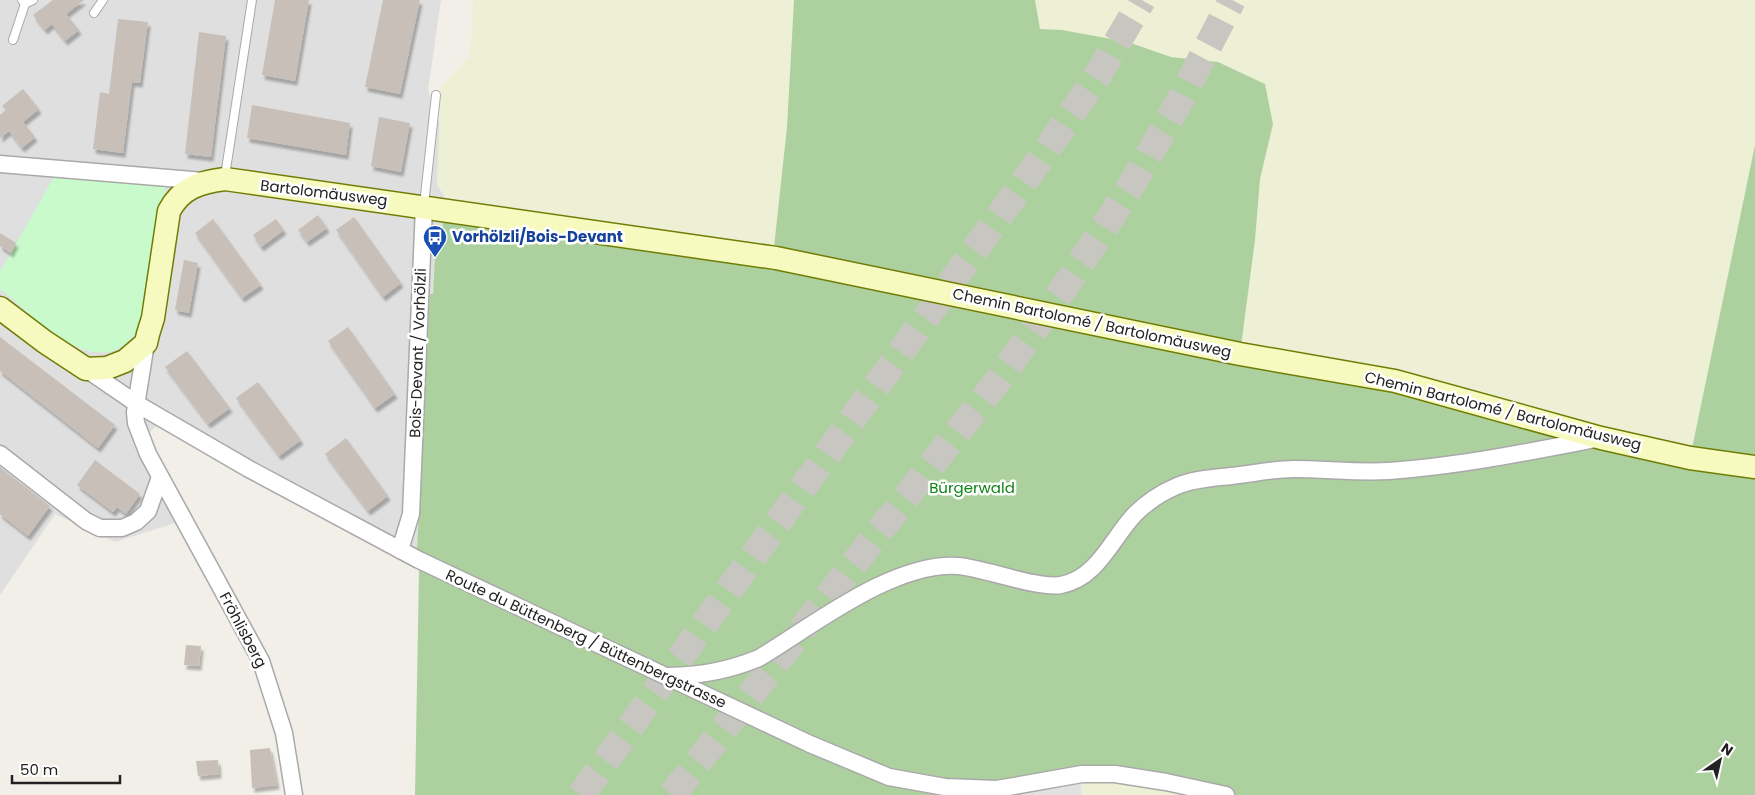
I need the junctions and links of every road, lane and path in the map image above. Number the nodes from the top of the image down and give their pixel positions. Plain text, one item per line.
1 (33, 0) edge
2 (103, 0) edge
3 (252, 0) edge
4 (23, 2) edge
5 (94, 13) dead end
6 (13, 40) dead end
7 (436, 95) dead end
8 (0, 164) edge
9 (216, 180) junction
10 (424, 207) junction
11 (0, 308) edge
12 (146, 343) junction
13 (86, 368) junction
14 (137, 404) junction
15 (1601, 438) junction
16 (0, 454) edge
17 (1755, 467) edge
18 (160, 477) junction
19 (400, 550) junction
20 (662, 676) junction
21 (1182, 790) edge
22 (294, 795) edge
23 (1226, 795) edge

1 - 4 lane
2 - 5 lane
3 - 9 lane
4 - 6 lane
7 - 10 lane, Bois-Devant / Vorhölzli
8 - 9 street
9 - 10 street, Bartolomäusweg
9 - 12 street
10 - 15 street, Chemin Bartolomé / Bartolomäusweg
10 - 19 street, Bois-Devant / Vorhölzli
11 - 13 street, Route du Büttenberg / Büttenbergstrasse
12 - 13 street
12 - 14 street
13 - 14 street, Route du Büttenberg / Büttenbergstrasse
14 - 18 street, Fröhlisberg
14 - 19 street, Route du Büttenberg / Büttenbergstrasse
15 - 17 street, Chemin Bartolomé / Bartolomäusweg
15 - 20 street
16 - 18 street
18 - 22 street, Fröhlisberg
19 - 20 street, Route du Büttenberg / Büttenbergstrasse
20 - 21 street, Route du Büttenberg / Büttenbergstrasse
21 - 23 street, Route du Büttenberg / Büttenbergstrasse

